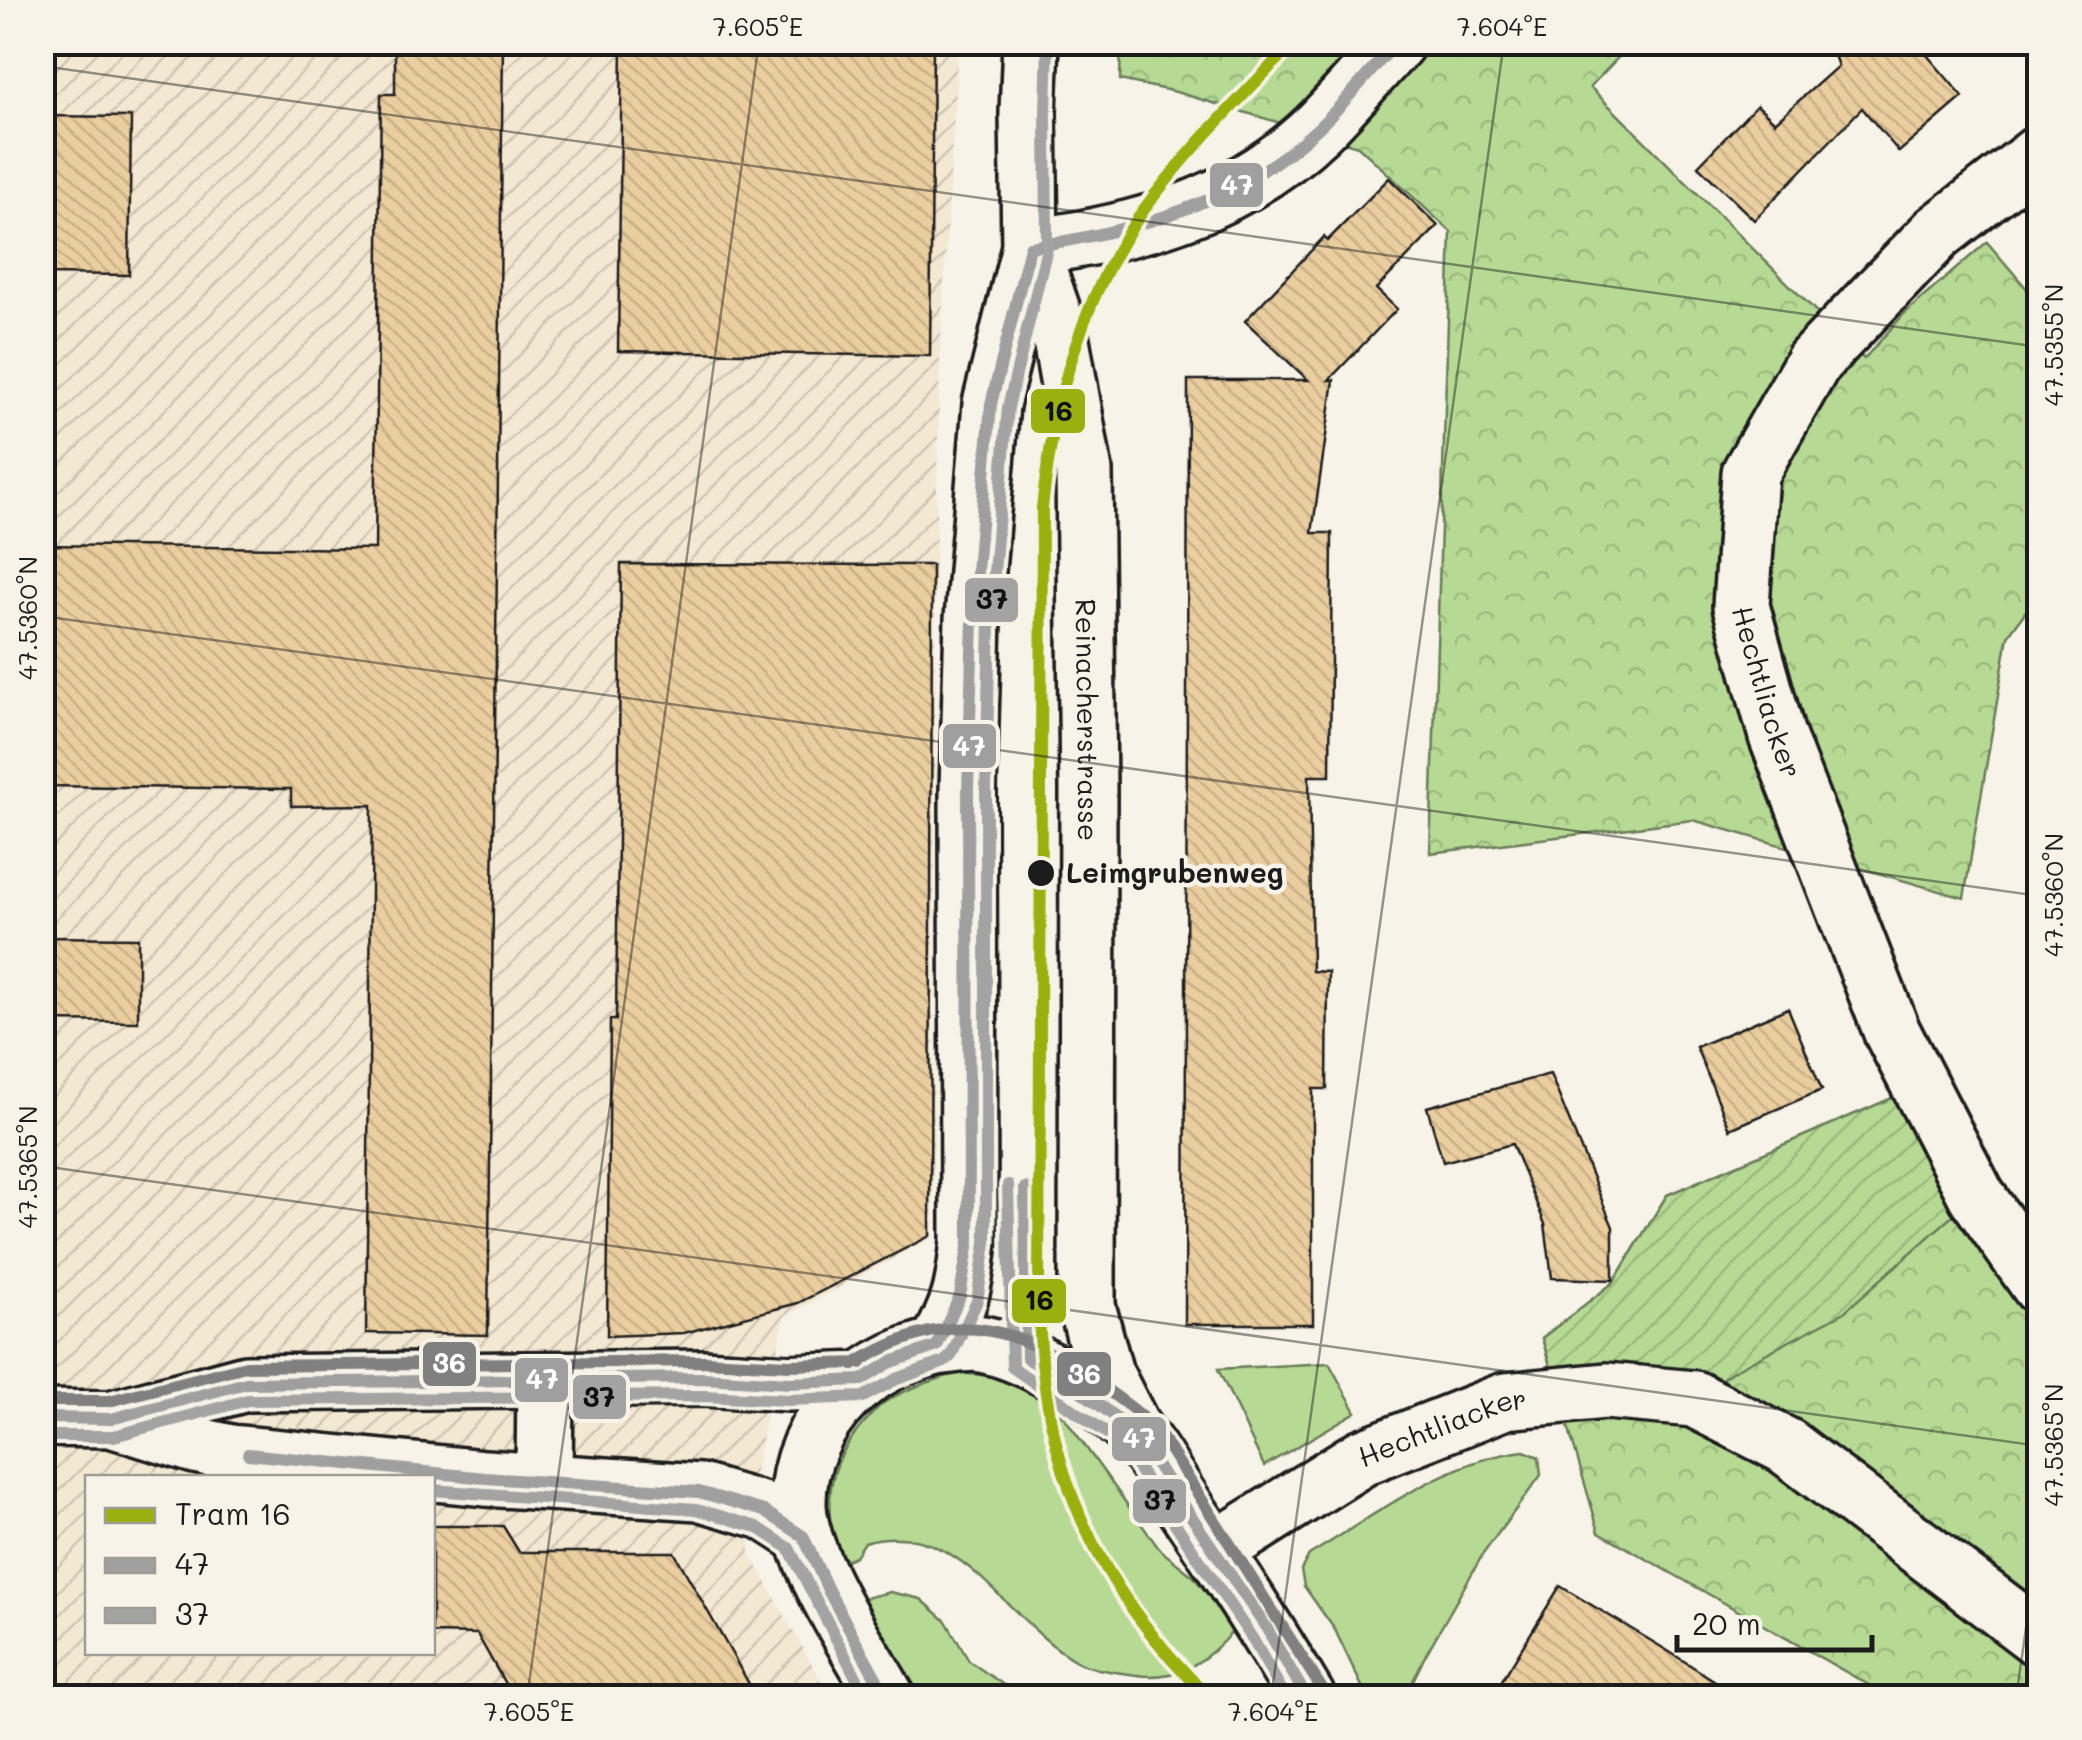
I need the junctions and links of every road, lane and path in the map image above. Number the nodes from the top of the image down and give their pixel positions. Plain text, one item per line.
1 (1031, 42) edge
2 (1396, 42) edge
3 (2040, 154) edge
4 (1030, 246) junction
5 (2040, 1286) edge
6 (936, 1346) junction
7 (544, 1380) junction
8 (862, 1380) junction
9 (42, 1418) edge
10 (111, 1419) junction
11 (1134, 1431) junction
12 (544, 1481) junction
13 (803, 1536) junction
14 (1215, 1550) junction
15 (2040, 1639) edge
16 (887, 1698) edge
17 (1307, 1698) edge

1 - 4 main road, Reinacherstrasse
2 - 4 main road
3 - 5 main road, Hechtliacker
4 - 6 main road, Reinacherstrasse
4 - 11 main road, Reinacherstrasse
6 - 8 main road
6 - 11 main road
7 - 8 main road
7 - 10 main road
7 - 12 main road
8 - 13 main road
9 - 10 main road
10 - 12 main road
11 - 14 main road
12 - 13 main road
13 - 16 main road
14 - 15 main road, Hechtliacker
14 - 17 main road

